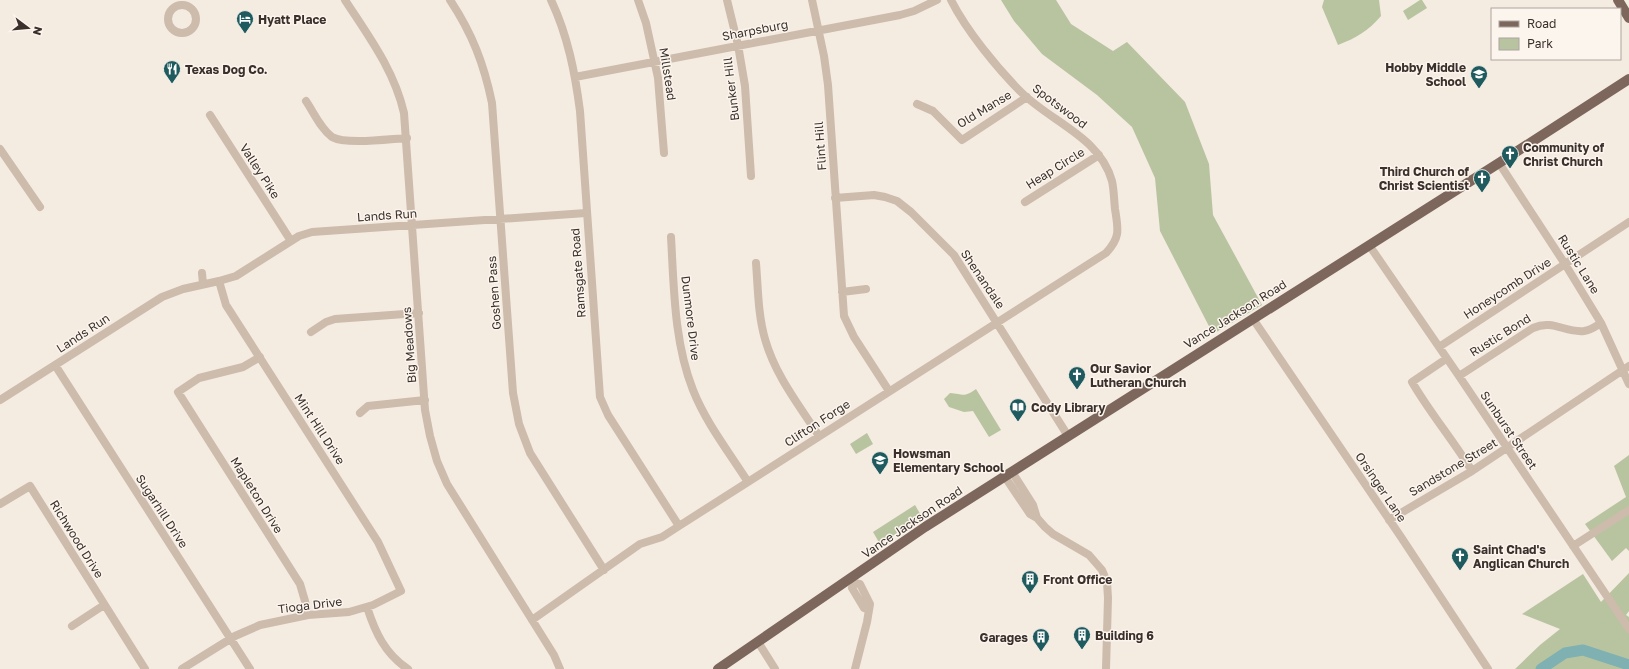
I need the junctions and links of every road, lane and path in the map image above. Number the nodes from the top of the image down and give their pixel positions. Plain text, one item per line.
1 (345, 0) edge
2 (450, 0) edge
3 (551, 0) edge
4 (638, 0) edge
5 (727, 0) edge
6 (812, 0) edge
7 (937, 0) edge
8 (951, 0) edge
9 (1618, 0) edge
10 (1629, 18) edge
11 (819, 30) junction
12 (738, 45) junction
13 (655, 61) junction
14 (575, 77) junction
15 (1629, 79) edge
16 (1027, 97) junction
17 (306, 101) dead end
18 (917, 104) dead end
19 (210, 114) dead end
20 (406, 138) junction
21 (0, 149) edge
22 (664, 153) dead end
23 (1099, 155) junction
24 (8, 160) junction
25 (1499, 163) junction
26 (0, 165) edge
27 (751, 176) dead end
28 (835, 198) junction
29 (1025, 202) dead end
30 (40, 207) dead end
31 (586, 213) junction
32 (500, 220) junction
33 (1629, 222) edge
34 (413, 225) junction
35 (671, 237) dead end
36 (291, 241) junction
37 (1114, 244) joint
38 (1369, 245) junction
39 (756, 262) dead end
40 (1565, 264) junction
41 (202, 273) dead end
42 (219, 282) junction
43 (203, 284) junction
44 (866, 289) dead end
45 (842, 292) junction
46 (419, 313) junction
47 (1253, 319) junction
48 (997, 322) junction
49 (1601, 323) junction
50 (311, 332) dead end
51 (1439, 347) junction
52 (260, 357) junction
53 (1446, 359) junction
54 (55, 365) junction
55 (1626, 368) edge
56 (1459, 376) junction
57 (1629, 384) edge
58 (889, 391) junction
59 (0, 400) edge
60 (425, 400) junction
61 (360, 412) dead end
62 (819, 436) junction
63 (1068, 436) junction
64 (1507, 448) junction
65 (1472, 470) junction
66 (1008, 474) junction
67 (748, 482) junction
68 (0, 504) edge
69 (1629, 510) edge
70 (1389, 520) junction
71 (679, 526) junction
72 (1573, 546) junction
73 (604, 570) junction
74 (852, 583) junction
75 (401, 591) joint
76 (104, 605) junction
77 (367, 607) junction
78 (868, 610) junction
79 (308, 615) junction
80 (532, 620) junction
81 (72, 626) dead end
82 (1629, 629) edge
83 (230, 639) junction
84 (758, 642) junction
85 (145, 669) edge
86 (182, 669) edge
87 (250, 669) edge
88 (408, 669) edge
89 (560, 669) edge
90 (718, 669) edge
91 (775, 669) edge
92 (855, 669) edge
93 (1106, 669) edge
94 (1488, 669) edge

1 - 20 street, Big Meadows
2 - 32 street, Goshen Pass
3 - 14 street, Ramsgate Road
4 - 13 street, Millstead
5 - 12 street, Bunker Hill
6 - 11 street, Flint Hill
7 - 11 street, Sharpsburg
8 - 16 street, Spotswood
9 - 10 main road
11 - 12 street, Sharpsburg
11 - 28 street, Flint Hill
12 - 13 street, Sharpsburg
12 - 27 street, Bunker Hill
13 - 14 street, Sharpsburg
13 - 22 street, Millstead
14 - 31 street, Ramsgate Road
15 - 25 main road, Vance Jackson Road
16 - 18 street, Old Manse
16 - 23 street, Spotswood
17 - 20 street
19 - 36 street, Valley Pike
20 - 34 street, Big Meadows
21 - 24 street
23 - 29 street, Heap Circle
23 - 37 street, Spotswood
24 - 26 street
24 - 30 street
25 - 38 main road, Vance Jackson Road
25 - 40 street, Rustic Lane
28 - 45 street, Flint Hill
28 - 48 street, Shenandale
31 - 32 street, Lands Run
31 - 71 street, Ramsgate Road
32 - 34 street, Lands Run
32 - 73 street, Goshen Pass
33 - 40 street, Honeycomb Drive
34 - 36 street, Lands Run
34 - 46 street, Big Meadows
35 - 67 street, Dunmore Drive
36 - 42 street, Lands Run
37 - 48 street, Clifton Forge
38 - 47 main road, Vance Jackson Road
38 - 51 street, Sunburst Street
39 - 62 street
40 - 49 street, Rustic Lane
40 - 51 street, Honeycomb Drive
41 - 43 street
42 - 43 street, Lands Run
42 - 52 street, Mint Hill Drive
43 - 54 street, Lands Run
44 - 45 street
45 - 58 street, Flint Hill
46 - 50 street
46 - 60 street, Big Meadows
47 - 63 main road, Vance Jackson Road
47 - 70 street, Orsinger Lane
48 - 58 street, Clifton Forge
48 - 63 street, Shenandale
49 - 55 street, Rustic Lane
49 - 56 street, Rustic Bond
51 - 53 street, Sunburst Street
52 - 75 street, Mint Hill Drive
52 - 79 street, Mapleton Drive
53 - 56 street, Sunburst Street
53 - 65 street
54 - 59 street, Lands Run
54 - 83 street, Sugarhill Drive
55 - 57 street, Rustic Lane
55 - 64 street, Sandstone Street
56 - 64 street, Sunburst Street
58 - 62 street, Clifton Forge
60 - 61 street
60 - 80 street, Big Meadows
62 - 67 street, Clifton Forge
63 - 66 main road, Vance Jackson Road
64 - 65 street, Sandstone Street
64 - 72 street, Sunburst Street
65 - 70 street, Sandstone Street
66 - 74 main road, Vance Jackson Road
66 - 93 street
67 - 71 street, Clifton Forge
68 - 76 street, Richwood Drive
69 - 72 street
70 - 94 street, Orsinger Lane
71 - 73 street, Clifton Forge
72 - 82 street, Sunburst Street
73 - 80 street, Clifton Forge
74 - 78 street
74 - 78 street
74 - 84 main road, Vance Jackson Road
75 - 77 street, Tioga Drive
76 - 81 street
76 - 85 street, Richwood Drive
77 - 79 street, Tioga Drive
77 - 88 street
78 - 92 street
79 - 83 street, Tioga Drive
80 - 89 street, Big Meadows
83 - 86 street, Tioga Drive
83 - 87 street, Sugarhill Drive
84 - 90 main road, Vance Jackson Road
84 - 91 street

